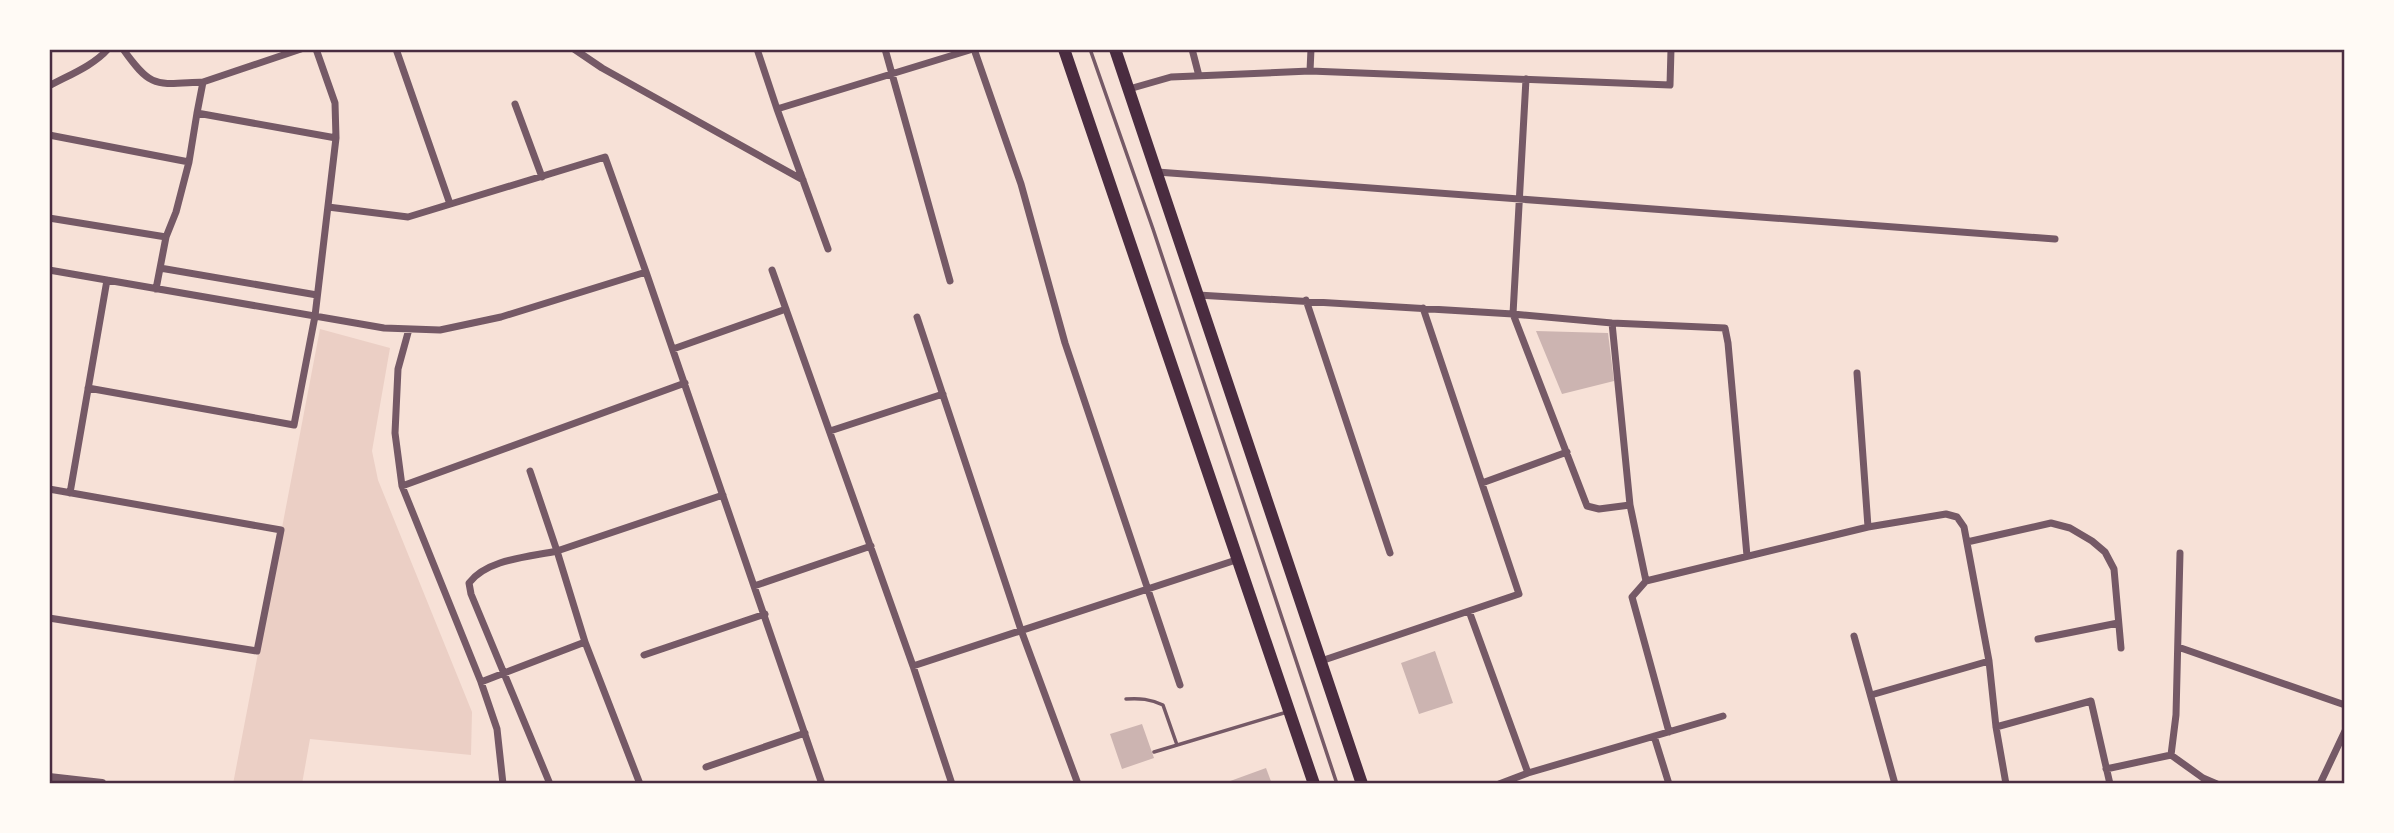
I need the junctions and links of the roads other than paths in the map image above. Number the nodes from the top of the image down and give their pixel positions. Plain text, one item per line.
1 (108, 49) edge
2 (123, 49) edge
3 (301, 49) edge
4 (316, 49) edge
5 (396, 49) edge
6 (574, 49) edge
7 (757, 49) edge
8 (885, 49) edge
9 (974, 49) edge
10 (1064, 49) edge
11 (1090, 49) edge
12 (1115, 49) edge
13 (1192, 49) edge
14 (1311, 49) edge
15 (1671, 49) edge
16 (1310, 71) junction
17 (892, 75) junction
18 (1199, 76) junction
19 (1526, 79) junction
20 (203, 82) junction
21 (49, 86) edge
22 (1129, 89) junction
23 (516, 104) dead end
24 (777, 109) junction
25 (197, 113) junction
26 (49, 135) edge
27 (336, 138) junction
28 (189, 162) junction
29 (1157, 172) junction
30 (541, 177) junction
31 (803, 180) junction
32 (1519, 199) junction
33 (450, 204) junction
34 (328, 207) junction
35 (49, 218) edge
36 (166, 237) junction
37 (2055, 239) dead end
38 (828, 249) dead end
39 (160, 268) junction
40 (49, 270) edge
41 (772, 270) dead end
42 (646, 272) junction
43 (107, 280) junction
44 (950, 281) dead end
45 (156, 289) junction
46 (317, 295) junction
47 (1198, 295) junction
48 (1306, 300) junction
49 (1423, 308) junction
50 (786, 309) junction
51 (1513, 314) junction
52 (315, 316) junction
53 (917, 317) dead end
54 (1612, 323) junction
55 (409, 329) junction
56 (673, 349) junction
57 (1857, 373) dead end
58 (685, 383) junction
59 (88, 388) junction
60 (943, 394) junction
61 (830, 431) junction
62 (1567, 452) junction
63 (530, 471) dead end
64 (1482, 483) junction
65 (402, 486) junction
66 (49, 489) edge
67 (70, 493) junction
68 (723, 495) junction
69 (1630, 505) junction
70 (1868, 527) junction
71 (1967, 542) junction
72 (871, 546) junction
73 (557, 551) junction
74 (1390, 553) dead end
75 (2180, 553) dead end
76 (1747, 556) junction
77 (1236, 560) junction
78 (1646, 581) junction
79 (754, 586) junction
80 (1149, 587) junction
81 (1469, 611) junction
82 (765, 614) junction
83 (49, 618) edge
84 (2118, 623) junction
85 (1021, 630) junction
86 (1854, 636) dead end
87 (2038, 639) dead end
88 (586, 642) junction
89 (2178, 647) junction
90 (2121, 648) dead end
91 (644, 655) dead end
92 (1321, 661) junction
93 (1989, 662) junction
94 (913, 666) junction
95 (504, 673) junction
96 (481, 682) junction
97 (1180, 685) dead end
98 (1871, 695) junction
99 (1126, 699) dead end
100 (2345, 705) edge
101 (1289, 711) junction
102 (1723, 716) dead end
103 (1996, 727) junction
104 (2345, 731) edge
105 (1669, 732) junction
106 (805, 733) junction
107 (1654, 736) junction
108 (1177, 745) junction
109 (1154, 752) dead end
110 (2171, 755) junction
111 (706, 766) dead end
112 (2106, 769) junction
113 (1528, 773) junction
114 (49, 778) edge
115 (2204, 781) edge
116 (102, 784) edge
117 (503, 784) edge
118 (550, 784) edge
119 (640, 784) edge
120 (822, 784) edge
121 (952, 784) edge
122 (1078, 784) edge
123 (1314, 784) edge
124 (1337, 784) edge
125 (1362, 784) edge
126 (1499, 784) edge
127 (1669, 784) edge
128 (1895, 784) edge
129 (2007, 784) edge
130 (2110, 784) edge
131 (2217, 784) edge
132 (2320, 784) edge

1 - 21 street
2 - 20 street
3 - 20 street
4 - 27 street
5 - 33 street
6 - 31 street
7 - 24 street
8 - 17 street
9 - 17 street
9 - 80 street
10 - 77 main road
11 - 124 lane
12 - 22 main road
13 - 18 street
14 - 16 street
15 - 19 street
16 - 18 street
16 - 19 street
17 - 24 street
17 - 44 street
18 - 22 street
19 - 32 street
20 - 25 street
22 - 29 main road
23 - 30 street
24 - 31 street
25 - 27 street
25 - 28 street
26 - 28 street
27 - 34 street
28 - 36 street
29 - 32 street
29 - 47 main road
30 - 33 street
30 - 42 street
31 - 38 street
32 - 37 street
32 - 51 street
33 - 34 street
34 - 46 street
35 - 36 street
36 - 39 street
39 - 45 street
39 - 46 street
40 - 43 street
41 - 50 street
42 - 55 street
42 - 56 street
43 - 45 street
43 - 59 street
45 - 52 street
46 - 52 street
47 - 48 street
47 - 92 main road
48 - 49 street
48 - 74 street
49 - 51 street
49 - 64 street
50 - 56 street
50 - 61 street
51 - 54 street
51 - 62 street
52 - 55 street
52 - 59 street
53 - 60 street
54 - 69 street
54 - 76 street
55 - 65 street
56 - 58 street
57 - 70 street
58 - 65 street
58 - 68 street
59 - 67 street
60 - 61 street
60 - 85 street
61 - 72 street
62 - 64 street
62 - 69 street
63 - 73 street
64 - 81 street
65 - 96 street
66 - 67 street
67 - 83 street
68 - 73 street
68 - 79 street
69 - 78 street
70 - 71 street
70 - 76 street
71 - 84 street
71 - 93 street
72 - 79 street
72 - 94 street
73 - 88 street
73 - 95 street
75 - 89 street
76 - 78 street
77 - 80 street
77 - 101 main road
78 - 105 street
79 - 82 street
80 - 85 street
80 - 97 street
81 - 92 street
81 - 113 street
82 - 91 street
82 - 106 street
84 - 87 street
84 - 90 street
85 - 94 street
85 - 122 street
86 - 98 street
88 - 95 street
88 - 119 street
89 - 100 street
89 - 110 street
92 - 125 main road
93 - 98 street
93 - 103 street
94 - 121 street
95 - 96 street
95 - 118 street
96 - 117 street
98 - 128 street
99 - 108 lane
101 - 108 lane
101 - 123 main road
102 - 105 street
103 - 112 street
103 - 129 street
104 - 132 street
105 - 107 street
106 - 111 street
106 - 120 street
107 - 113 street
107 - 127 street
108 - 109 lane
110 - 112 street
110 - 115 street
112 - 130 street
113 - 126 street
114 - 116 street
115 - 131 street

